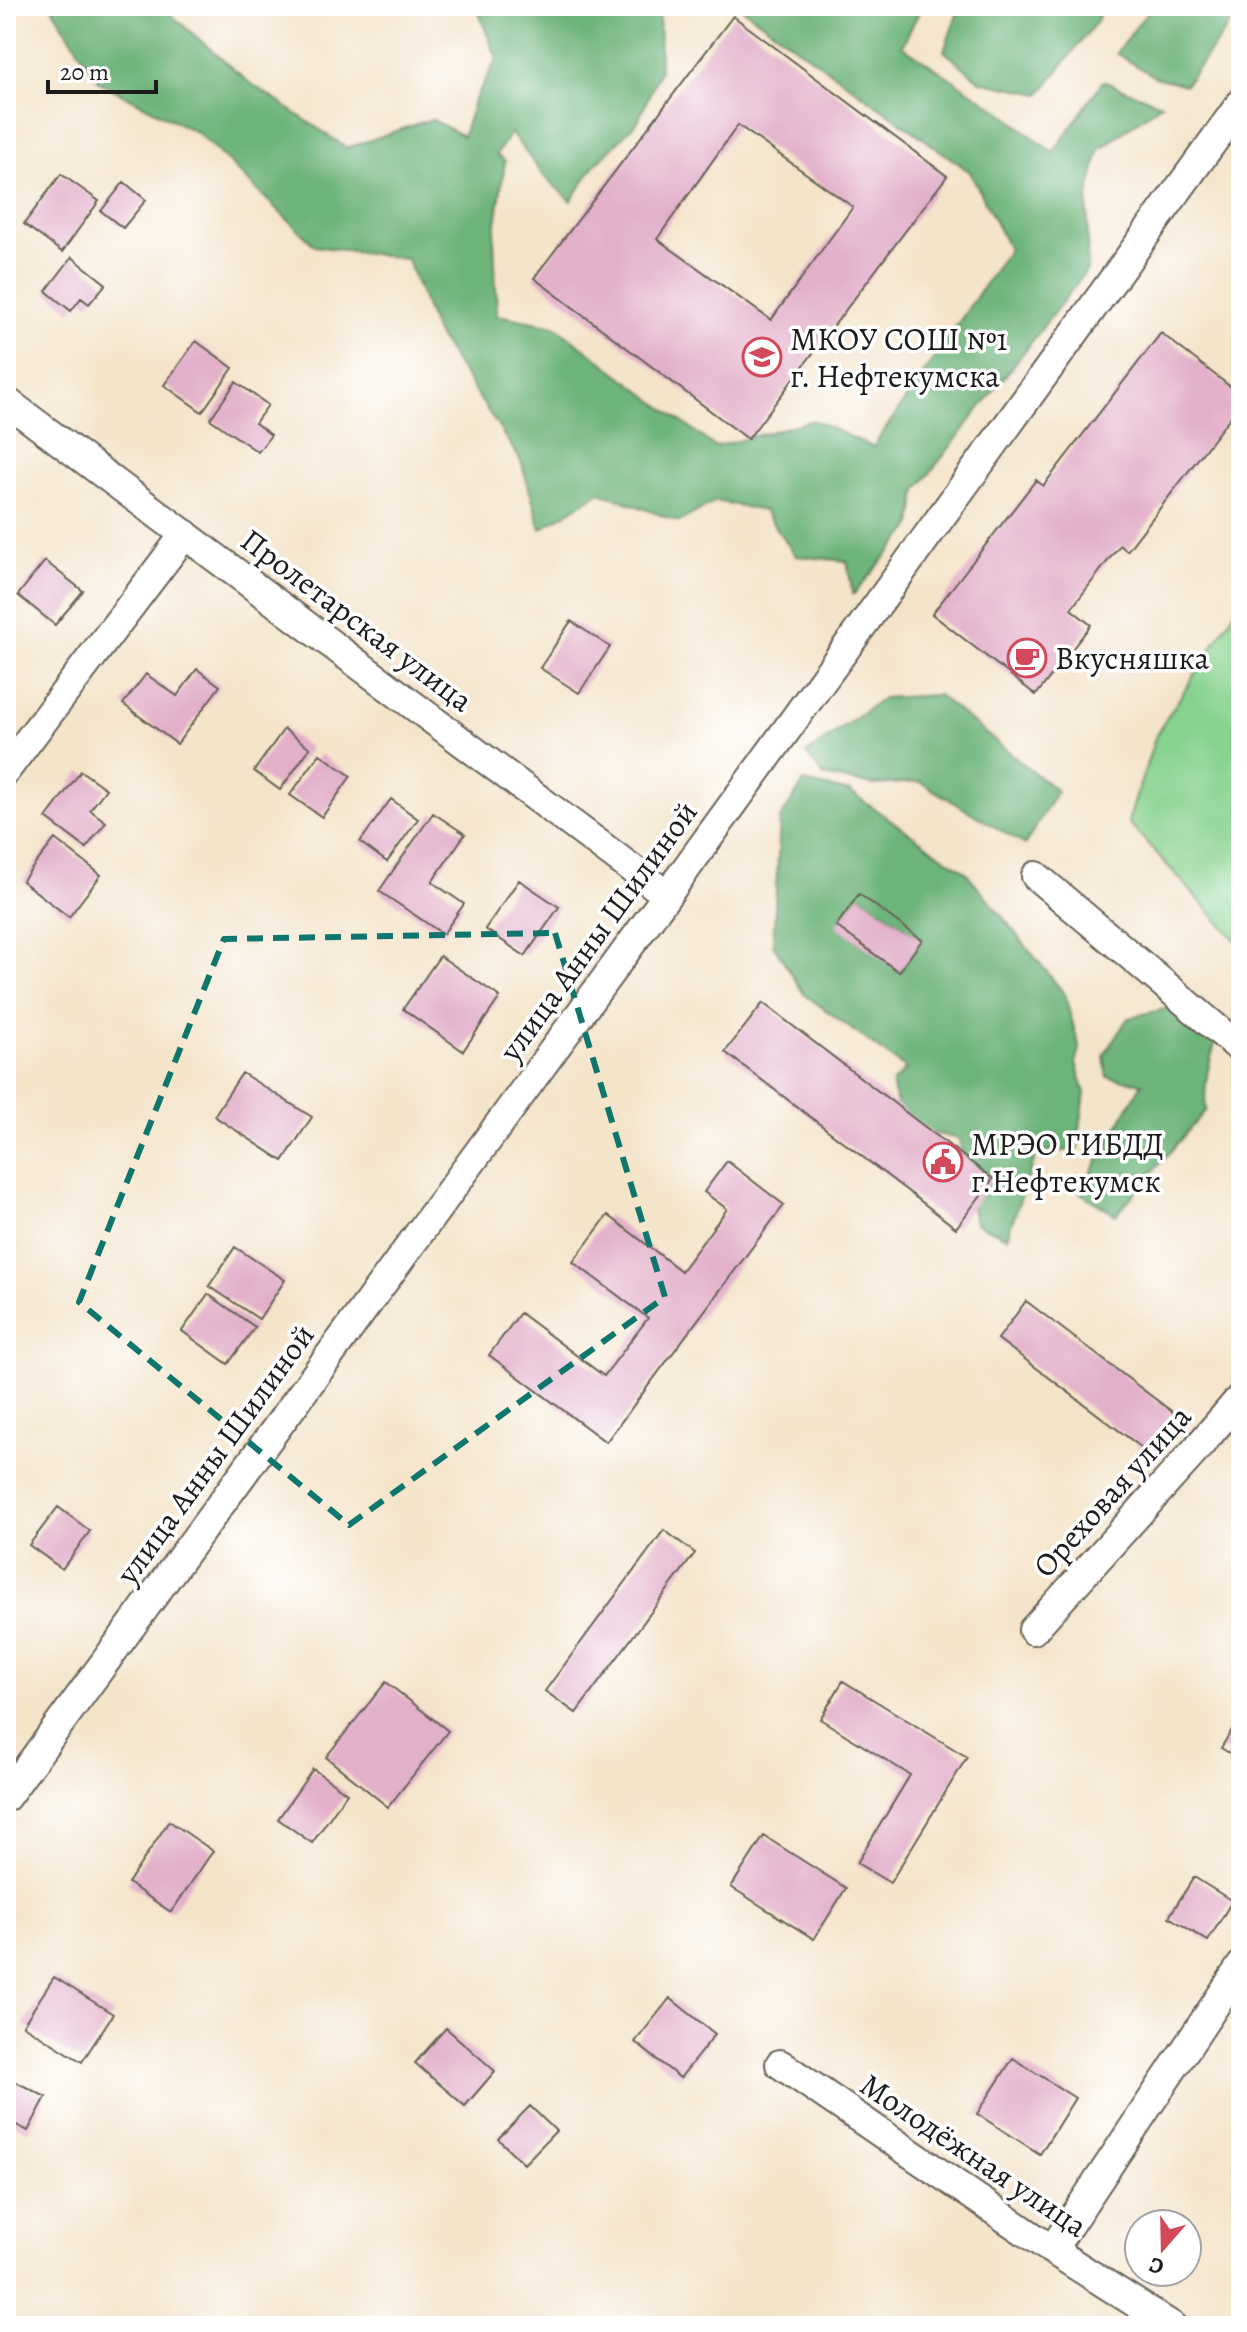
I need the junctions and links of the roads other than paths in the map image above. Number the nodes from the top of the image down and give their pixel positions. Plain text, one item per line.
1 (1241, 103) edge
2 (6, 401) edge
3 (185, 534) junction
4 (6, 770) edge
5 (1036, 876) dead end
6 (667, 895) junction
7 (1241, 1049) edge
8 (1241, 1397) edge
9 (1033, 1630) dead end
10 (6, 1797) edge
11 (1241, 1966) edge
12 (780, 2064) dead end
13 (1052, 2250) junction
14 (1172, 2326) edge

1 - 6 street, улица Анны Шилиной
2 - 3 street, Пролетарская улица
3 - 4 street
3 - 6 street, Пролетарская улица
5 - 7 street
6 - 10 street, улица Анны Шилиной
8 - 9 street, Ореховая улица
11 - 13 street
12 - 13 street, Молодёжная улица
13 - 14 street, Молодёжная улица

